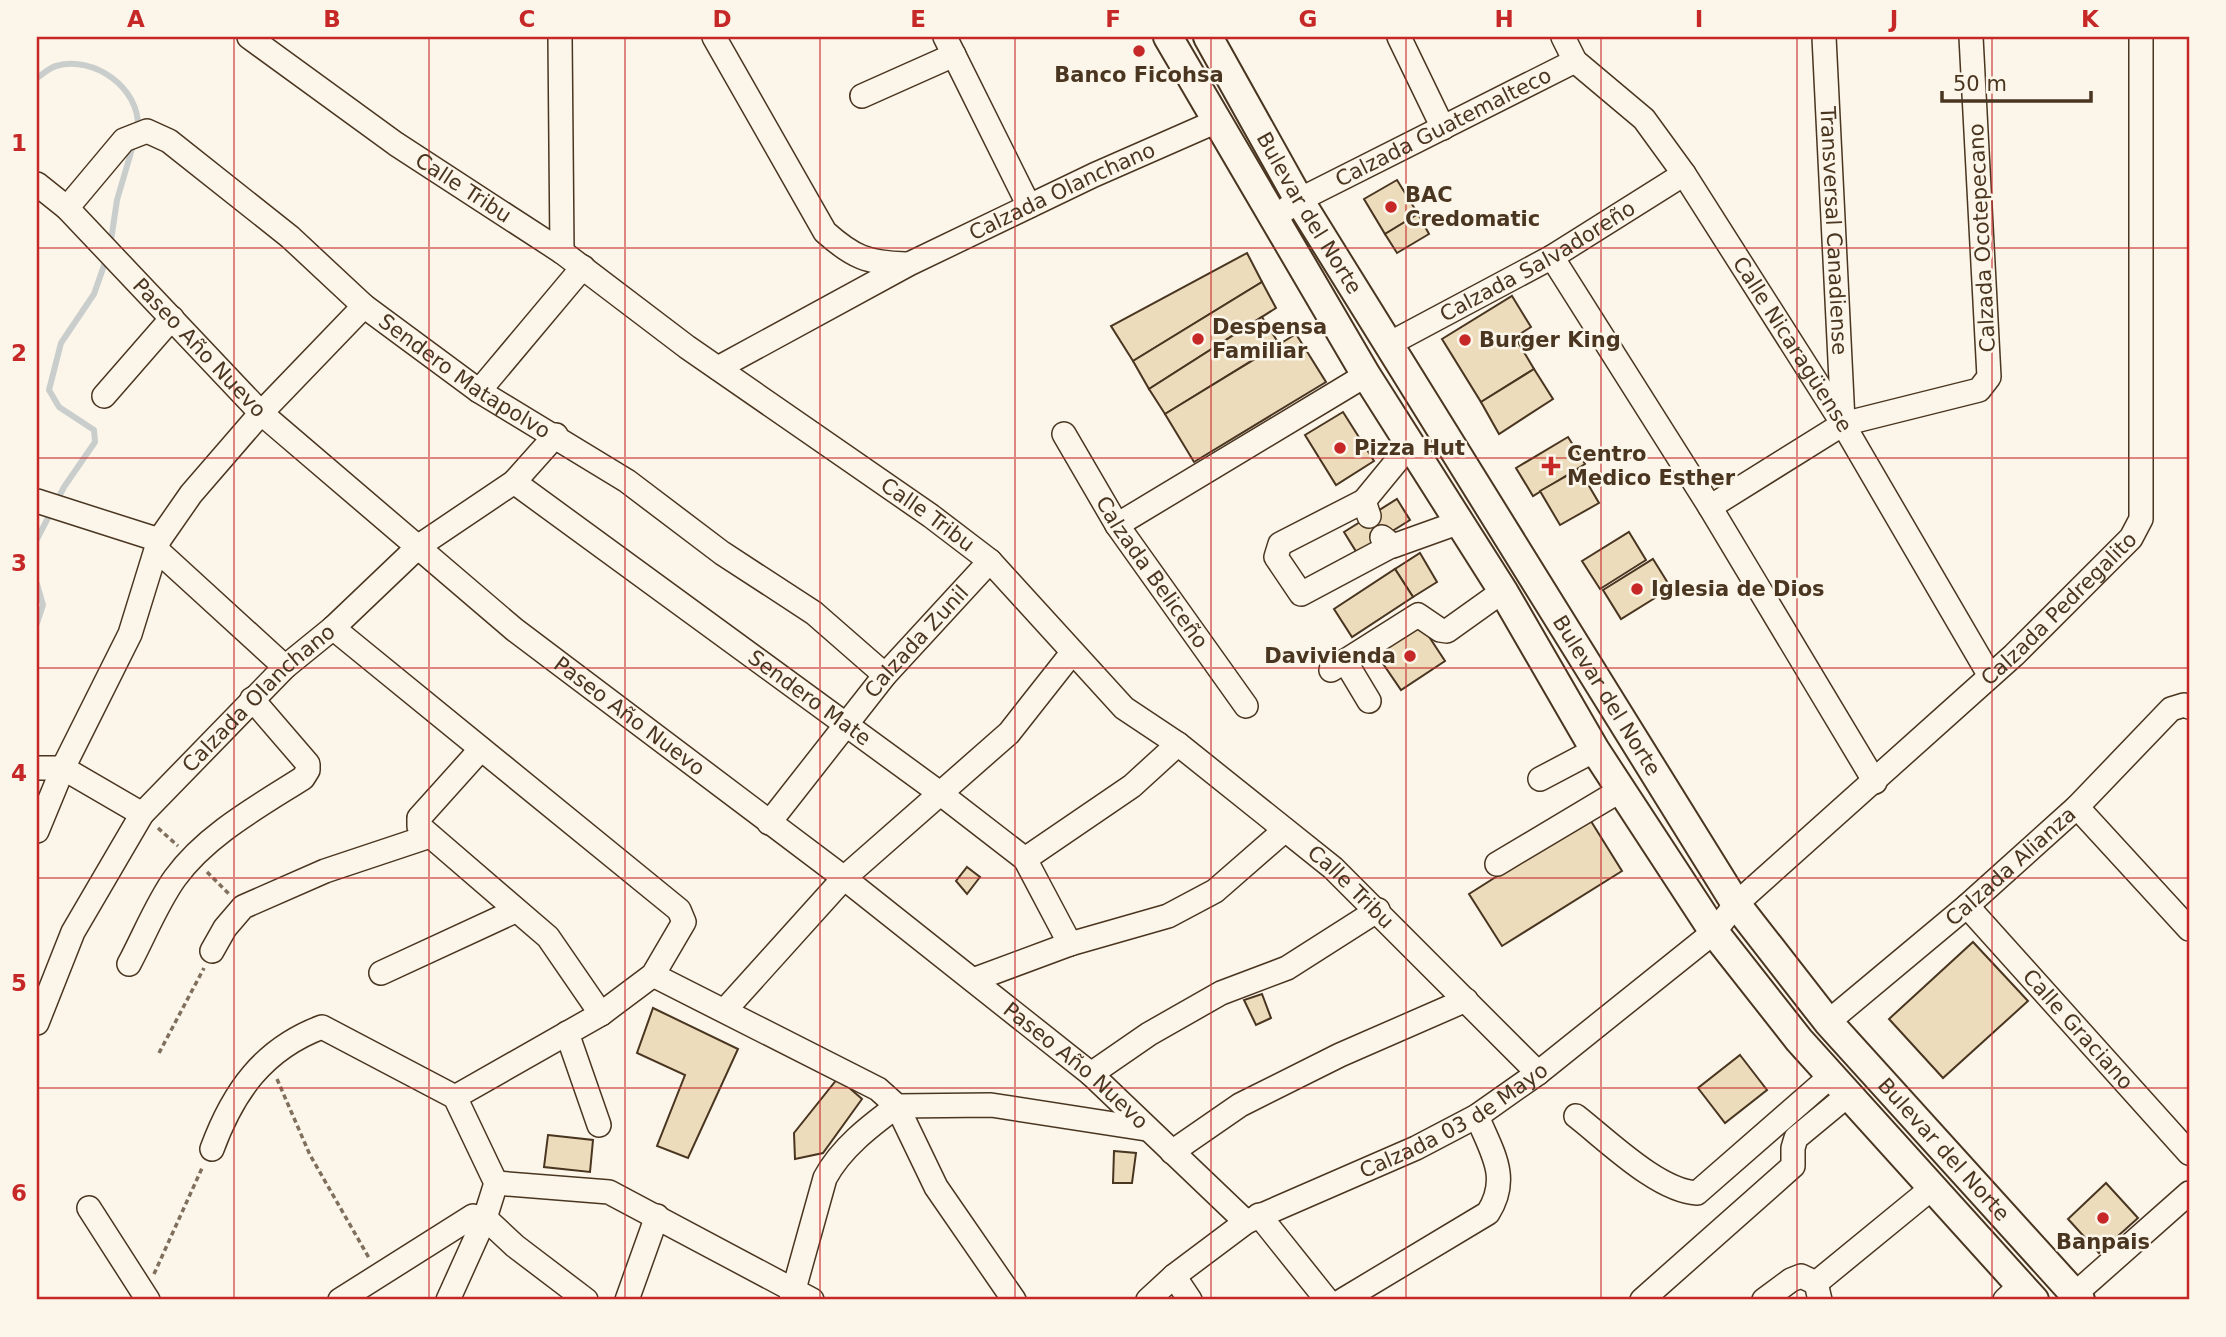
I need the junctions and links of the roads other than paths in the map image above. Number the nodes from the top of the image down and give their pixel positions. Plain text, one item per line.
1 (249, 37) edge
2 (559, 37) edge
3 (714, 37) edge
4 (1168, 37) edge
5 (1208, 37) edge
6 (1399, 37) edge
7 (1563, 37) edge
8 (1825, 37) edge
9 (1971, 37) edge
10 (2141, 37) edge
11 (950, 46) edge
12 (1575, 61) junction
13 (862, 96) dead end
14 (1217, 121) junction
15 (1443, 128) junction
16 (1684, 174) junction
17 (37, 184) edge
18 (1299, 200) junction
19 (1029, 206) junction
20 (67, 208) junction
21 (1275, 217) junction
22 (562, 252) junction
23 (1552, 257) junction
24 (909, 264) junction
25 (583, 267) junction
26 (364, 306) junction
27 (172, 318) junction
28 (1389, 344) junction
29 (718, 368) junction
30 (1366, 375) junction
31 (479, 391) junction
32 (104, 396) dead end
33 (261, 413) junction
34 (1843, 424) junction
35 (1064, 434) dead end
36 (556, 435) junction
37 (1410, 445) junction
38 (514, 482) junction
39 (37, 501) edge
40 (1710, 507) junction
41 (1460, 522) junction
42 (1117, 525) junction
43 (158, 545) junction
44 (419, 546) junction
45 (990, 561) junction
46 (1503, 591) junction
47 (332, 628) junction
48 (1072, 653) junction
49 (285, 667) junction
50 (885, 675) junction
51 (1990, 676) junction
52 (252, 699) junction
53 (1369, 701) dead end
54 (1246, 706) dead end
55 (2187, 706) edge
56 (848, 725) junction
57 (1178, 744) junction
58 (481, 749) junction
59 (1595, 750) junction
60 (37, 768) edge
61 (63, 768) junction
62 (1540, 779) dead end
63 (1875, 782) junction
64 (1621, 790) junction
65 (941, 794) junction
66 (2077, 807) junction
67 (142, 814) junction
68 (769, 823) junction
69 (1285, 830) junction
70 (37, 831) edge
71 (430, 836) junction
72 (1026, 859) junction
73 (1497, 864) dead end
74 (844, 878) junction
75 (1736, 904) junction
76 (1967, 906) junction
77 (1378, 910) junction
78 (515, 911) junction
79 (2189, 929) edge
80 (1713, 932) junction
81 (1070, 944) junction
82 (212, 951) road end
83 (129, 964) dead end
84 (381, 973) dead end
85 (653, 975) junction
86 (973, 980) junction
87 (1466, 1000) junction
88 (726, 1010) junction
89 (601, 1014) junction
90 (1828, 1022) junction
91 (37, 1023) edge
92 (567, 1033) junction
93 (1538, 1073) junction
94 (1091, 1074) junction
95 (1840, 1086) junction
96 (455, 1097) junction
97 (897, 1106) junction
98 (1477, 1116) junction
99 (1576, 1116) dead end
100 (600, 1125) dead end
101 (1146, 1129) junction
102 (212, 1149) road end
103 (1172, 1152) junction
104 (2189, 1153) edge
105 (495, 1183) junction
106 (1932, 1188) junction
107 (2189, 1194) edge
108 (89, 1208) dead end
109 (657, 1216) junction
110 (485, 1218) junction
111 (1252, 1218) junction
112 (1174, 1276) junction
113 (1818, 1292) edge
114 (2020, 1295) edge
115 (798, 1296) edge
116 (146, 1297) edge
117 (2077, 1297) edge
118 (340, 1300) edge
119 (448, 1300) edge
120 (586, 1300) edge
121 (627, 1300) edge
122 (1014, 1300) edge
123 (1148, 1300) edge
124 (1190, 1300) edge
125 (1327, 1300) edge
126 (1343, 1300) edge
127 (1642, 1300) edge
128 (1764, 1300) edge

1 - 22 street, Calle Tribu
2 - 22 street
3 - 24 street
4 - 14 main road, Bulevar del Norte
5 - 18 main road, Bulevar del Norte
6 - 15 street
7 - 12 street, Calle Nicaragüense
8 - 34 street, Transversal Canadiense
9 - 34 street, Calzada Ocotepecano
10 - 51 street, Calzada Pedregalito
11 - 13 street
11 - 19 street
12 - 15 street, Calzada Guatemalteco
12 - 16 street, Calle Nicaragüense
14 - 19 street, Calzada Olanchano
14 - 21 main road, Bulevar del Norte
15 - 18 street, Calzada Guatemalteco
16 - 23 street, Calzada Salvadoreño
16 - 34 street, Calle Nicaragüense
17 - 20 street, Paseo Año Nuevo
18 - 21 street, Calzada Guatemalteco
18 - 28 main road, Bulevar del Norte
19 - 24 street, Calzada Olanchano
20 - 26 street, Sendero Matapolvo
20 - 27 street, Paseo Año Nuevo
21 - 30 main road, Bulevar del Norte
22 - 25 street, Calle Tribu
23 - 28 street, Calzada Salvadoreño
23 - 40 street
24 - 29 street, Calzada Olanchano
25 - 29 street, Calle Tribu
25 - 31 street
26 - 31 street, Sendero Matapolvo
26 - 33 street
27 - 32 street
27 - 33 street, Paseo Año Nuevo
28 - 75 main road, Bulevar del Norte
29 - 45 street, Calle Tribu
30 - 37 main road, Bulevar del Norte
30 - 42 street
31 - 36 street, Sendero Matapolvo
33 - 43 street
33 - 44 street, Paseo Año Nuevo
34 - 40 street, Calzada Ocotepecano
34 - 51 street, Calle Nicaragüense
35 - 42 street, Calzada Beliceño
36 - 38 street, Calzada Olanchano
36 - 50 street, Sendero Matapolvo
37 - 41 main road, Bulevar del Norte
37 - 41 street
38 - 44 street, Calzada Olanchano
38 - 56 street, Sendero Mate
39 - 43 street
40 - 63 street
41 - 46 main road, Bulevar del Norte
42 - 54 street, Calzada Beliceño
43 - 49 street
43 - 61 street
44 - 47 street, Calzada Olanchano
44 - 68 street, Paseo Año Nuevo
45 - 48 street, Calle Tribu
45 - 50 street, Calzada Zunil
46 - 53 street
46 - 59 main road, Bulevar del Norte
47 - 49 street, Calzada Olanchano
47 - 58 street
48 - 57 street, Calle Tribu
48 - 65 street
49 - 52 street, Calzada Olanchano
50 - 56 street, Calzada Zunil
51 - 63 street, Calzada Pedregalito
52 - 67 street, Calzada Olanchano
52 - 83 street
55 - 66 street, Calzada Alianza
56 - 65 street, Sendero Mate
56 - 68 street, Calzada Zunil
57 - 69 street, Calle Tribu
57 - 72 street
58 - 71 street
58 - 85 street
59 - 62 street
59 - 64 main road, Bulevar del Norte
60 - 61 street
61 - 67 street
61 - 70 street
63 - 75 street, Calzada Pedregalito
64 - 73 street
64 - 80 main road, Bulevar del Norte
65 - 72 street, Sendero Mate
65 - 74 street
66 - 76 street, Calzada Alianza
66 - 79 street
67 - 91 street, Calzada Olanchano
68 - 74 street, Paseo Año Nuevo
69 - 77 street, Calle Tribu
69 - 81 street
71 - 78 street
71 - 82 street
72 - 81 street, Sendero Mate
74 - 86 street, Paseo Año Nuevo
74 - 88 street
75 - 80 street, Calzada 03 de Mayo
75 - 90 main road, Bulevar del Norte
76 - 90 street, Calzada Alianza
76 - 104 street, Calle Graciano
77 - 87 street, Calle Tribu
77 - 94 street
78 - 84 street
78 - 89 street
80 - 93 street, Calzada 03 de Mayo
80 - 95 main road, Bulevar del Norte
81 - 86 street
85 - 88 street
85 - 89 street
86 - 94 street, Paseo Año Nuevo
87 - 93 street, Calle Tribu
87 - 103 street
88 - 97 street
89 - 92 street
90 - 117 main road, Bulevar del Norte
92 - 96 street
92 - 100 street
93 - 98 street, Calzada 03 de Mayo
94 - 101 street, Paseo Año Nuevo
95 - 99 street
95 - 106 main road, Bulevar del Norte
95 - 127 street
96 - 102 street
96 - 105 street
97 - 101 street
97 - 115 street
97 - 122 street
98 - 111 street, Calzada 03 de Mayo
98 - 126 street
101 - 103 street, Paseo Año Nuevo
103 - 111 street, Paseo Año Nuevo
105 - 109 street
105 - 110 street
106 - 113 street
106 - 114 main road, Bulevar del Norte
107 - 117 street
108 - 116 street
109 - 115 street
109 - 121 street
110 - 118 street
110 - 119 street
110 - 120 street
111 - 112 street, Calzada 03 de Mayo
111 - 125 street, Paseo Año Nuevo
112 - 123 street, Calzada 03 de Mayo
112 - 124 street
113 - 128 street

